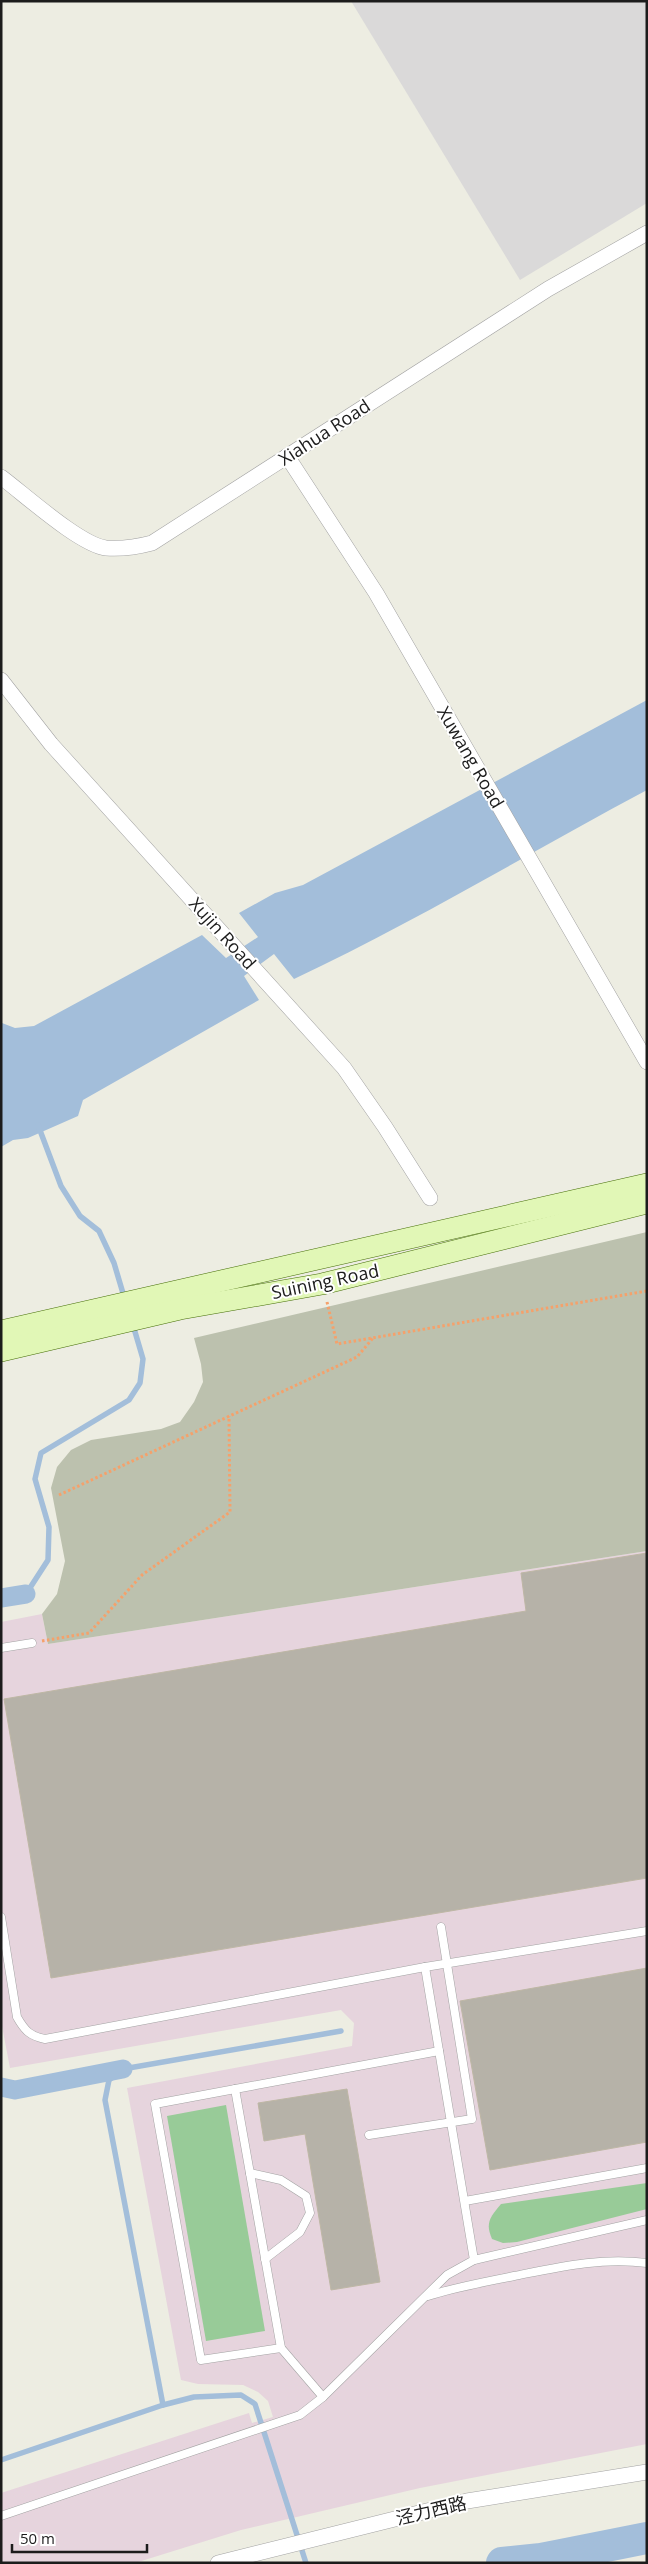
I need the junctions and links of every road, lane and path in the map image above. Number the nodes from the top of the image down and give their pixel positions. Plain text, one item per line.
1 (647, 233) edge
2 (287, 456) junction
3 (1, 477) edge
4 (1, 680) edge
5 (647, 1062) edge
6 (647, 1184) edge
7 (430, 1198) dead end
8 (647, 1203) edge
9 (322, 1284) junction
10 (647, 1291) edge
11 (176, 1301) junction
12 (126, 1312) junction
13 (1, 1331) edge
14 (373, 1338) junction
15 (1, 1351) edge
16 (229, 1416) junction
17 (59, 1495) dead end
18 (32, 1643) joint
19 (1, 1648) edge
20 (1, 1918) edge
21 (441, 1928) dead end
22 (647, 1931) edge
23 (447, 1963) junction
24 (425, 1967) junction
25 (439, 2051) junction
26 (235, 2089) junction
27 (452, 2123) junction
28 (369, 2135) dead end
29 (647, 2168) edge
30 (250, 2173) junction
31 (465, 2201) junction
32 (647, 2220) edge
33 (265, 2259) junction
34 (474, 2260) junction
35 (647, 2262) edge
36 (426, 2297) junction
37 (281, 2348) junction
38 (323, 2397) junction
39 (647, 2472) edge
40 (1, 2516) edge
41 (218, 2563) edge

1 - 2 street, Xiahua Road
2 - 3 street, Xiahua Road
2 - 5 street, Xuwang Road
4 - 7 street, Xujin Road
6 - 11 main road, Suining Road
8 - 9 main road, Suining Road
9 - 11 main road, Suining Road
9 - 14 path
10 - 14 path
11 - 12 main road, Suining Road
12 - 13 main road, Suining Road
12 - 15 main road, Suining Road
14 - 16 path
16 - 17 path
16 - 18 path
18 - 19 lane
20 - 24 lane
21 - 23 lane
22 - 23 lane
23 - 24 lane
23 - 27 lane
24 - 25 lane
25 - 26 lane
25 - 27 lane
26 - 30 lane
26 - 37 lane
27 - 28 lane
27 - 31 lane
29 - 31 lane
30 - 33 lane
30 - 33 lane
31 - 34 lane
32 - 34 lane
33 - 37 lane
34 - 36 lane
35 - 36 lane
36 - 38 lane
37 - 38 lane
38 - 40 lane
39 - 41 street, 泾力西路

